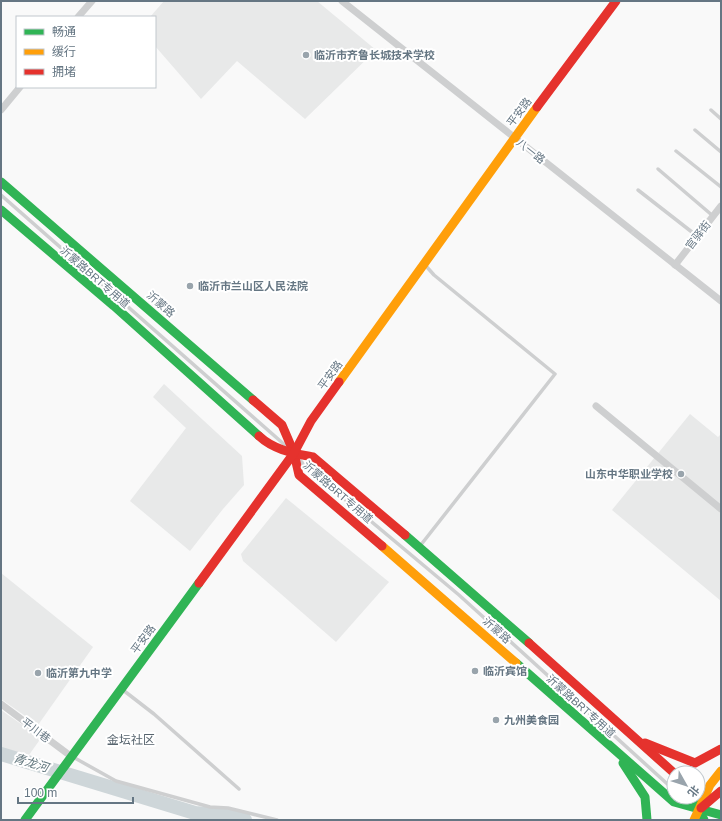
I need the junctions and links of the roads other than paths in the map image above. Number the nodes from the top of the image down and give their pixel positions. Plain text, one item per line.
1 (92, 1) edge
2 (342, 1) edge
3 (616, 1) edge
4 (79, 16) edge
5 (19, 88) edge
6 (1, 110) edge
7 (711, 110) dead end
8 (721, 118) edge
9 (695, 130) dead end
10 (514, 138) junction
11 (676, 152) dead end
12 (721, 152) edge
13 (658, 169) dead end
14 (1, 182) edge
15 (721, 187) edge
16 (638, 190) dead end
17 (1, 195) edge
18 (721, 206) edge
19 (1, 210) edge
20 (713, 216) junction
21 (697, 236) junction
22 (424, 264) junction
23 (675, 265) junction
24 (721, 301) edge
25 (596, 406) dead end
26 (294, 453) junction
27 (721, 509) edge
28 (419, 547) junction
29 (122, 689) junction
30 (1, 704) edge
31 (636, 739) junction
32 (721, 750) edge
33 (618, 754) junction
34 (69, 761) junction
35 (666, 766) edge
36 (721, 771) edge
37 (666, 783) edge
38 (239, 789) dead end
39 (721, 791) edge
40 (692, 805) edge
41 (697, 805) edge
42 (699, 810) junction
43 (721, 815) edge
44 (25, 820) edge
45 (277, 820) edge
46 (647, 820) edge
47 (686, 820) edge
48 (694, 820) edge
49 (704, 820) edge
50 (711, 820) edge

1 - 4 street
2 - 10 street, 八一路
3 - 10 main road, 平安路
5 - 6 street
7 - 8 lane
9 - 12 lane
10 - 22 main road, 平安路
10 - 23 street, 八一路
11 - 15 lane
13 - 20 lane
14 - 26 main road, 沂蒙路
16 - 21 lane
17 - 26 lane, 沂蒙路BRT专用道
18 - 20 street, 官驿街
19 - 26 main road, 沂蒙路
20 - 21 street, 官驿街
21 - 23 street, 官驿街
22 - 26 main road, 平安路
22 - 28 lane
23 - 24 street, 八一路
25 - 27 street
26 - 28 main road, 沂蒙路
26 - 29 main road, 平安路
26 - 33 main road, 沂蒙路
26 - 37 lane, 沂蒙路BRT专用道
28 - 31 main road, 沂蒙路
29 - 34 main road, 平安路
29 - 38 lane
30 - 34 street, 平川巷
31 - 32 main road
31 - 35 main road, 沂蒙路
33 - 42 main road, 沂蒙路
33 - 46 main road
34 - 44 main road, 平安路
34 - 45 lane
36 - 42 main road
39 - 42 main road
40 - 42 lane
41 - 42 main road
42 - 43 main road, 沂蒙路
42 - 47 main road
42 - 48 main road
42 - 49 main road
42 - 50 lane

